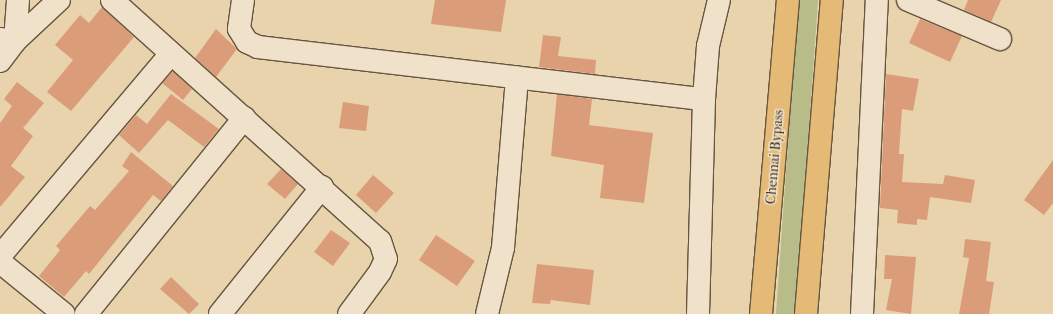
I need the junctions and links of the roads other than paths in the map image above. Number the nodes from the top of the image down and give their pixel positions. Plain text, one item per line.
1 (18, 0) edge
2 (59, 0) edge
3 (112, 0) edge
4 (243, 0) edge
5 (719, 0) edge
6 (788, 0) edge
7 (832, 0) edge
8 (877, 0) edge
9 (908, 0) edge
10 (1000, 39) dead end
11 (8, 40) edge
12 (171, 54) junction
13 (0, 61) edge
14 (517, 78) junction
15 (704, 100) junction
16 (244, 118) junction
17 (322, 187) junction
18 (0, 256) edge
19 (0, 262) edge
20 (64, 314) edge
21 (86, 314) edge
22 (220, 314) edge
23 (349, 314) edge
24 (487, 314) edge
25 (698, 314) edge
26 (762, 314) edge
27 (806, 314) edge
28 (862, 314) edge

1 - 11 street
2 - 11 street
3 - 12 street
4 - 14 street
5 - 15 street
6 - 26 highway, Chennai Bypass
7 - 27 highway
8 - 28 street
9 - 10 street
11 - 13 street
12 - 16 street
12 - 18 street
14 - 15 street
14 - 24 street
15 - 25 street
16 - 17 street
16 - 21 street
17 - 22 street
17 - 23 street
19 - 20 street

